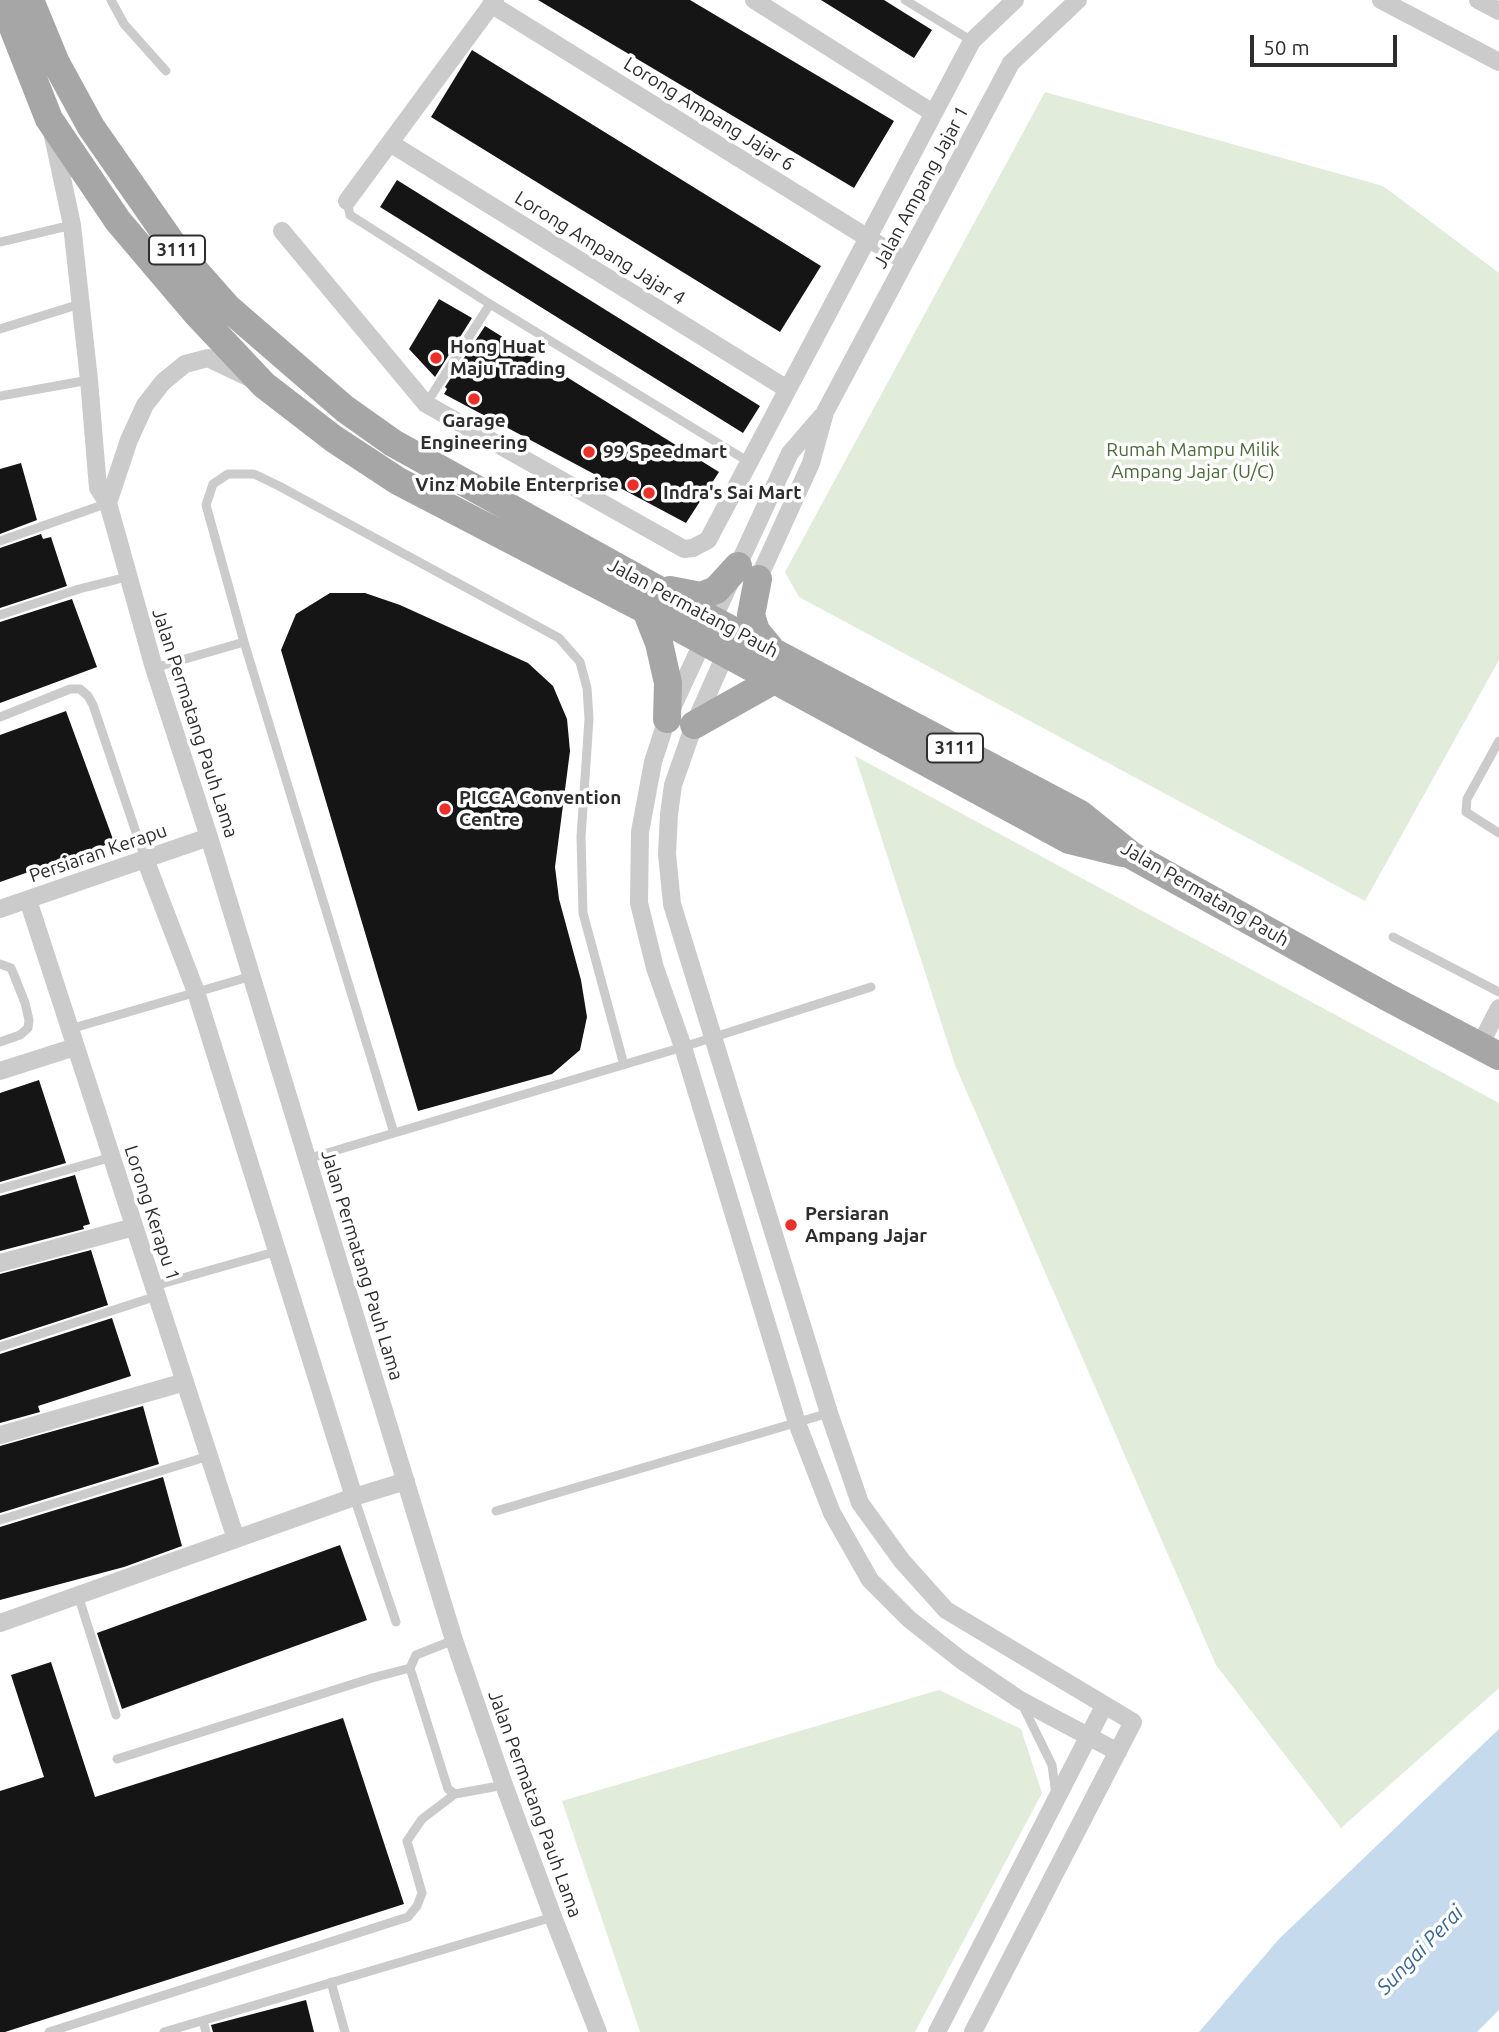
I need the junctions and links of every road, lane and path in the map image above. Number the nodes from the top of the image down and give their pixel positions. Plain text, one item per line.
1 (2, 0) edge
2 (30, 0) edge
3 (111, 0) edge
4 (754, 0) edge
5 (905, 0) edge
6 (1015, 0) edge
7 (1078, 0) edge
8 (1381, 0) edge
9 (1478, 0) edge
10 (493, 2) edge
11 (1499, 11) edge
12 (972, 41) junction
13 (1499, 62) edge
14 (166, 71) dead end
15 (933, 113) junction
16 (49, 119) junction
17 (390, 143) junction
18 (347, 201) joint
19 (72, 225) junction
20 (282, 231) dead end
21 (869, 238) junction
22 (0, 242) edge
23 (905, 261) junction
24 (80, 304) junction
25 (490, 304) junction
26 (0, 329) edge
27 (89, 380) junction
28 (264, 385) junction
29 (787, 389) junction
30 (0, 396) edge
31 (426, 404) junction
32 (749, 462) junction
33 (108, 503) junction
34 (0, 541) edge
35 (748, 573) junction
36 (127, 576) junction
37 (650, 599) junction
38 (0, 615) edge
39 (719, 636) junction
40 (244, 642) junction
41 (771, 650) junction
42 (154, 668) junction
43 (774, 680) junction
44 (0, 716) edge
45 (681, 722) junction
46 (1499, 741) edge
47 (1499, 833) edge
48 (209, 837) junction
49 (1131, 855) junction
50 (145, 859) junction
51 (28, 900) junction
52 (0, 909) edge
53 (1394, 937) dead end
54 (0, 964) edge
55 (252, 976) junction
56 (871, 987) dead end
57 (197, 992) junction
58 (1499, 992) edge
59 (1499, 1008) edge
60 (70, 1029) junction
61 (713, 1037) junction
62 (0, 1042) edge
63 (75, 1047) junction
64 (683, 1047) junction
65 (1489, 1051) edge
66 (624, 1065) junction
67 (0, 1071) edge
68 (394, 1133) junction
69 (112, 1157) junction
70 (307, 1159) junction
71 (0, 1189) edge
72 (134, 1227) junction
73 (278, 1251) junction
74 (0, 1263) edge
75 (155, 1291) junction
76 (0, 1347) edge
77 (185, 1382) junction
78 (830, 1413) junction
79 (797, 1423) junction
80 (0, 1435) edge
81 (209, 1456) junction
82 (406, 1481) junction
83 (354, 1497) junction
84 (496, 1511) dead end
85 (0, 1520) edge
86 (236, 1539) junction
87 (78, 1595) junction
88 (396, 1622) dead end
89 (0, 1623) edge
90 (454, 1640) junction
91 (410, 1668) junction
92 (1020, 1700) junction
93 (1104, 1706) junction
94 (116, 1715) dead end
95 (1089, 1737) junction
96 (1118, 1752) junction
97 (117, 1759) dead end
98 (504, 1785) junction
99 (455, 1794) junction
100 (1057, 1800) junction
101 (553, 1917) junction
102 (331, 1982) junction
103 (202, 2021) junction
104 (49, 2032) edge
105 (164, 2032) edge
106 (206, 2032) edge
107 (345, 2032) edge
108 (598, 2032) edge
109 (937, 2032) edge
110 (974, 2032) edge

1 - 16 main road
2 - 37 main road, Jalan Permatang Pauh / 3111
3 - 14 lane
4 - 15 street
5 - 12 lane
6 - 12 street
7 - 23 street, Jalan Ampang Jajar 1
8 - 13 street
9 - 11 street
10 - 17 street
10 - 21 street, Lorong Ampang Jajar 6
12 - 15 street
15 - 21 street
16 - 19 street, Jalan Permatang Pauh Lama
16 - 28 main road
17 - 18 street
17 - 29 street, Lorong Ampang Jajar 4
18 - 25 lane
19 - 22 lane
19 - 24 street, Jalan Permatang Pauh Lama
20 - 31 street
21 - 23 street, Lorong Ampang Jajar 6
21 - 29 street
23 - 35 street, Jalan Ampang Jajar 1
24 - 26 lane
24 - 27 street, Jalan Permatang Pauh Lama
25 - 31 lane
25 - 32 lane
27 - 30 lane
27 - 33 street, Jalan Permatang Pauh Lama
28 - 33 street
28 - 37 main road
29 - 32 street
31 - 32 street
33 - 34 lane
33 - 36 street, Jalan Permatang Pauh Lama
35 - 37 main road
35 - 39 street, Jalan Ampang Jajar 1
35 - 39 street, Jalan Ampang Jajar 1
35 - 41 main road
36 - 38 lane
36 - 42 street, Jalan Permatang Pauh Lama
37 - 39 main road, Jalan Permatang Pauh / 3111
37 - 45 main road
39 - 41 main road, Jalan Permatang Pauh / 3111
39 - 43 main road
39 - 45 street
39 - 45 street
40 - 42 lane
40 - 66 lane
40 - 68 lane
41 - 49 main road, Jalan Permatang Pauh / 3111
42 - 48 street, Jalan Permatang Pauh Lama
43 - 45 main road
43 - 49 main road
44 - 50 lane
45 - 61 street
45 - 64 street
46 - 47 lane
48 - 50 street, Persiaran Kerapu
48 - 55 street, Jalan Permatang Pauh Lama
49 - 65 main road, Jalan Permatang Pauh / 3111
50 - 51 street, Persiaran Kerapu
50 - 57 street
51 - 52 street, Persiaran Kerapu
51 - 60 street, Lorong Kerapu 1
53 - 58 lane
54 - 62 lane
55 - 57 lane
55 - 70 street, Jalan Permatang Pauh Lama
56 - 61 lane
57 - 60 lane
57 - 73 street
59 - 65 street
60 - 63 street, Lorong Kerapu 1
61 - 64 lane
61 - 78 street
63 - 67 street
63 - 69 street, Lorong Kerapu 1
64 - 66 lane
64 - 79 street
66 - 68 lane
68 - 70 lane
69 - 71 lane
69 - 72 street, Lorong Kerapu 1
70 - 82 street, Jalan Permatang Pauh Lama
72 - 74 street
72 - 75 street, Lorong Kerapu 1
73 - 75 lane
73 - 83 street
75 - 76 lane
75 - 77 street, Lorong Kerapu 1
77 - 80 street
77 - 81 street, Lorong Kerapu 1
78 - 79 lane
78 - 93 street
79 - 84 lane
79 - 92 street
81 - 85 lane
81 - 86 street, Lorong Kerapu 1
82 - 83 street
82 - 90 street, Jalan Permatang Pauh Lama
83 - 86 street
83 - 88 lane
86 - 87 street
87 - 89 street
87 - 94 lane
90 - 91 lane
90 - 98 street, Jalan Permatang Pauh Lama
91 - 97 lane
91 - 99 lane
92 - 95 street
92 - 100 lane
93 - 95 street
93 - 96 street
95 - 96 street
95 - 100 street
96 - 110 street
98 - 99 lane
98 - 101 street, Jalan Permatang Pauh Lama
99 - 104 lane
100 - 109 street
101 - 102 lane
101 - 108 street, Jalan Permatang Pauh Lama
102 - 103 lane
102 - 107 lane
103 - 105 lane
103 - 106 lane

